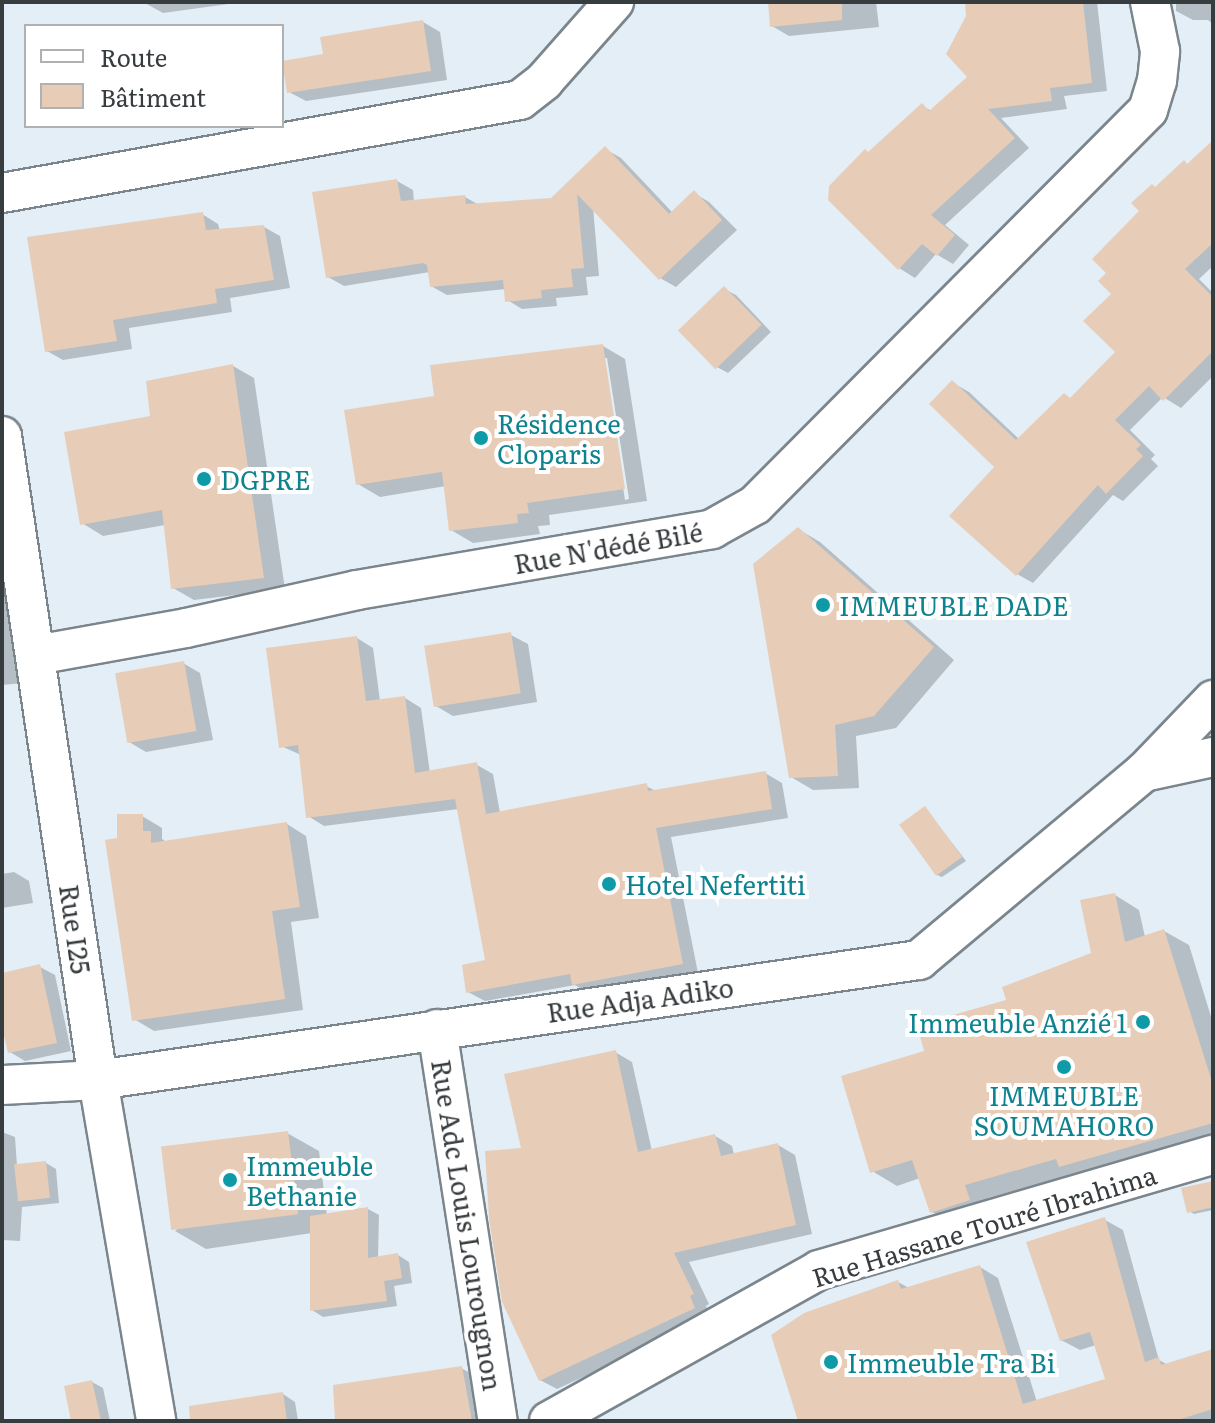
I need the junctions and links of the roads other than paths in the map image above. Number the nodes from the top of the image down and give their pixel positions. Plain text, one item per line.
1 (614, 2) edge
2 (1150, 2) edge
3 (2, 193) edge
4 (2, 436) edge
5 (36, 655) junction
6 (1213, 700) edge
7 (1213, 757) edge
8 (1144, 772) junction
9 (437, 1029) junction
10 (98, 1080) junction
11 (2, 1085) edge
12 (1213, 1155) edge
13 (156, 1421) edge
14 (498, 1421) edge
15 (549, 1421) edge

1 - 3 street
2 - 5 street, Rue N'dédé Bilé
4 - 5 street, Rue I25
5 - 10 street, Rue I25
6 - 8 street
7 - 8 street, Rue Adja Adiko
8 - 9 street, Rue Adja Adiko
9 - 10 street, Rue Adja Adiko
9 - 14 street, Rue Adc Louis Lourougnon
10 - 11 street, Rue Adja Adiko
10 - 13 street, Rue I25
12 - 15 street, Rue Hassane Touré Ibrahima

